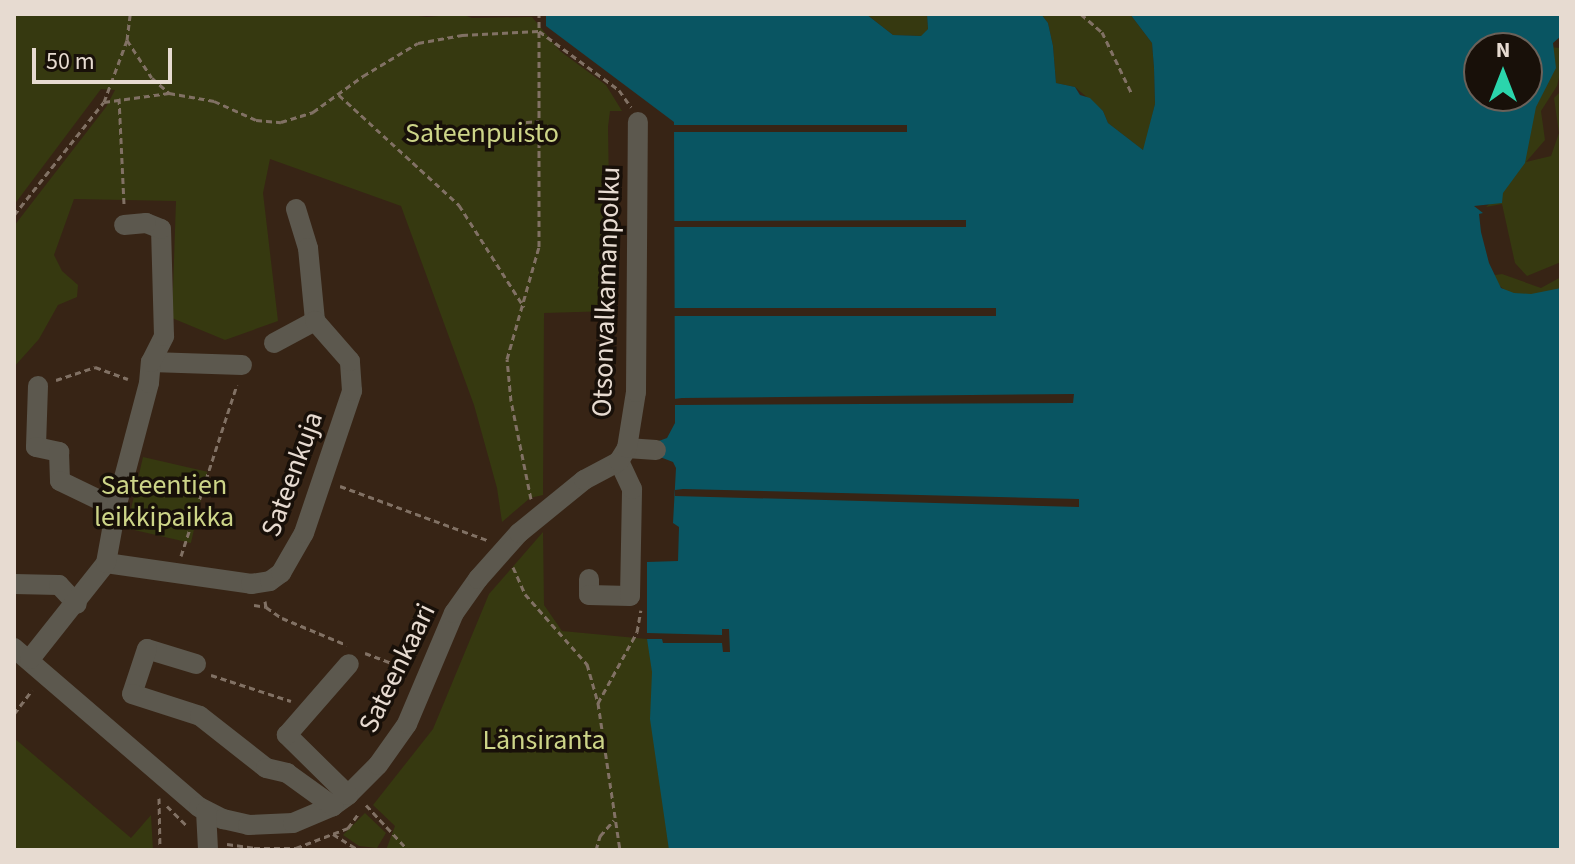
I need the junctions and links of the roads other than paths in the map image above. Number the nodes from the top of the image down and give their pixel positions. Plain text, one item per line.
1 (638, 122) road end
2 (296, 209) dead end
3 (124, 225) road end
4 (315, 321) junction
5 (274, 343) dead end
6 (242, 365) road end
7 (150, 372) junction
8 (38, 386) road end
9 (656, 450) dead end
10 (623, 455) junction
11 (116, 508) junction
12 (106, 563) junction
13 (589, 579) dead end
14 (14, 584) edge
15 (77, 604) junction
16 (22, 653) edge
17 (352, 653) road end
18 (196, 664) road end
19 (348, 801) junction
20 (206, 811) junction
21 (208, 850) edge

1 - 10 street, Otsonvalkamanpolku
2 - 4 street
3 - 7 street
4 - 5 street
4 - 12 street, Sateenkuja
6 - 7 street
7 - 11 street
8 - 11 street
9 - 10 street
10 - 13 street
10 - 19 street, Sateenkaari
11 - 12 street
12 - 15 street
14 - 15 street
15 - 16 street
16 - 20 street, Sateenkaari
17 - 19 street
18 - 19 street
19 - 20 street, Sateenkaari
20 - 21 street

